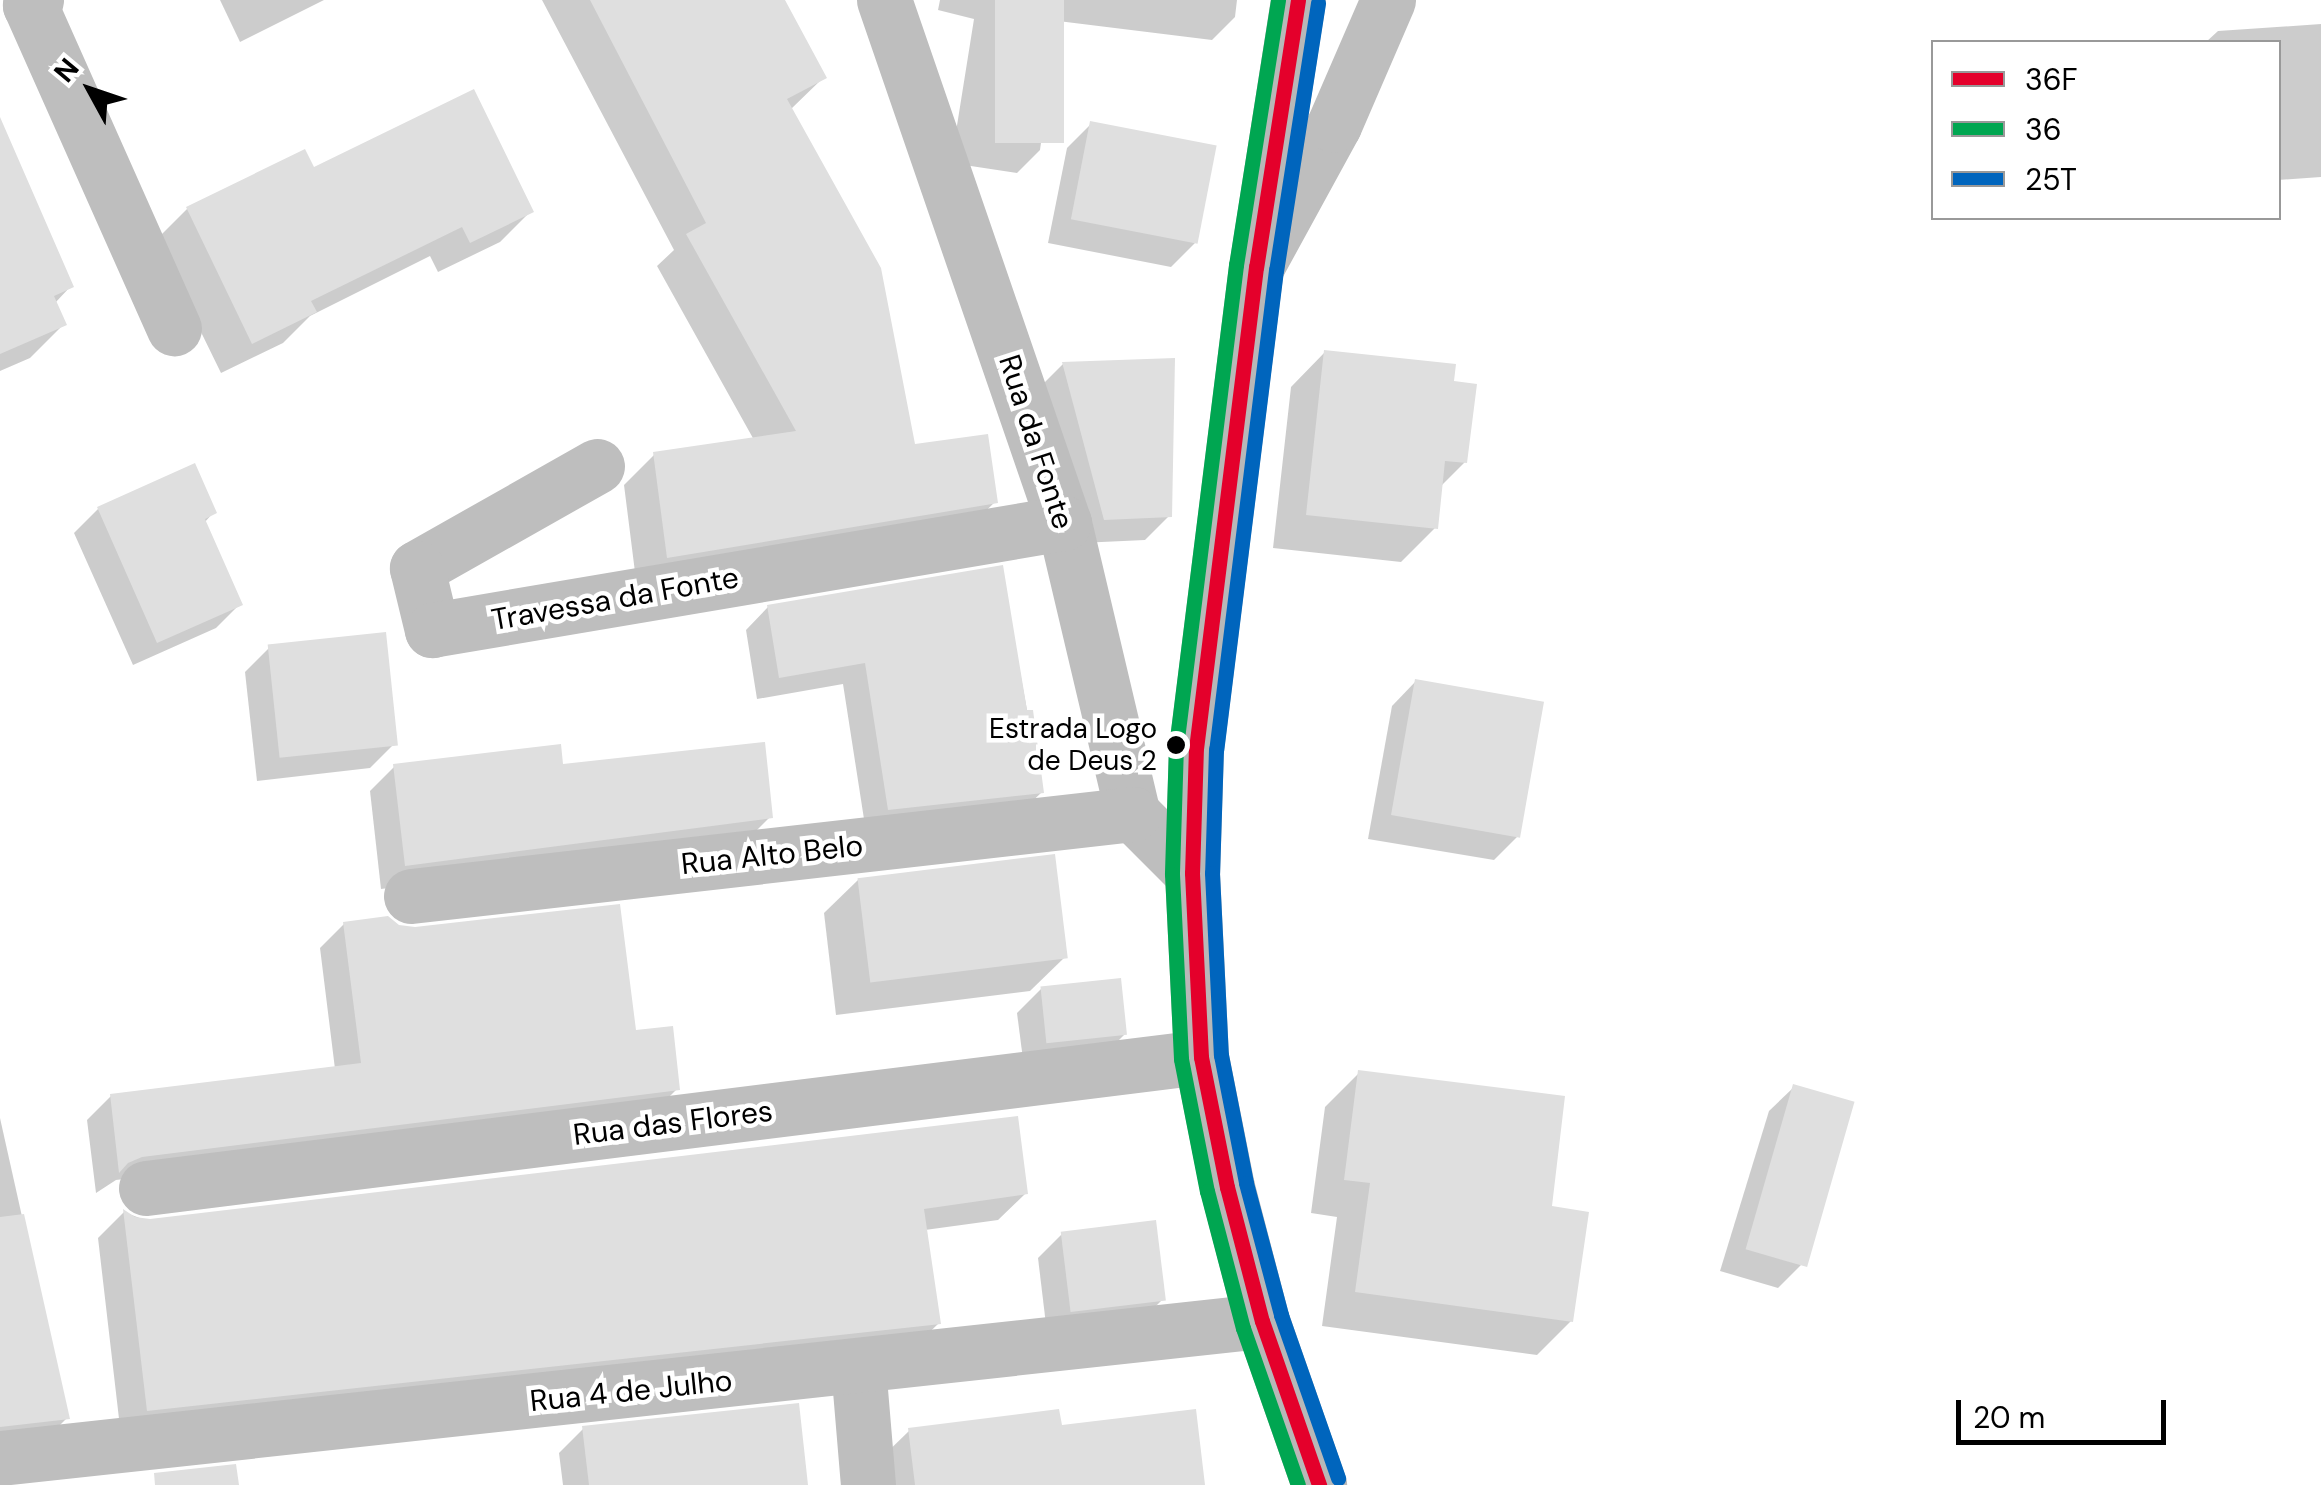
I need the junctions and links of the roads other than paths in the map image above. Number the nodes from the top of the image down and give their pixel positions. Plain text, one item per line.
1 (36, 0) edge
2 (884, 0) edge
3 (1298, 0) edge
4 (1388, 0) edge
5 (1256, 267) junction
6 (174, 328) dead end
7 (597, 466) dead end
8 (1064, 523) junction
9 (1134, 814) junction
10 (1192, 873) junction
11 (411, 896) dead end
12 (1201, 1058) junction
13 (146, 1188) dead end
14 (1262, 1321) junction
15 (858, 1366) junction
16 (0, 1458) edge
17 (868, 1485) edge
18 (1318, 1485) edge

1 - 6 street
2 - 8 street, Rua da Fonte
3 - 5 street
4 - 5 street
5 - 10 street
7 - 8 street, Travessa da Fonte
8 - 9 street, Rua da Fonte
9 - 10 street
9 - 11 street, Rua Alto Belo
10 - 12 street
12 - 13 street, Rua das Flores
12 - 14 street
14 - 15 street, Rua 4 de Julho
14 - 18 street
15 - 16 street, Rua 4 de Julho
15 - 17 street

